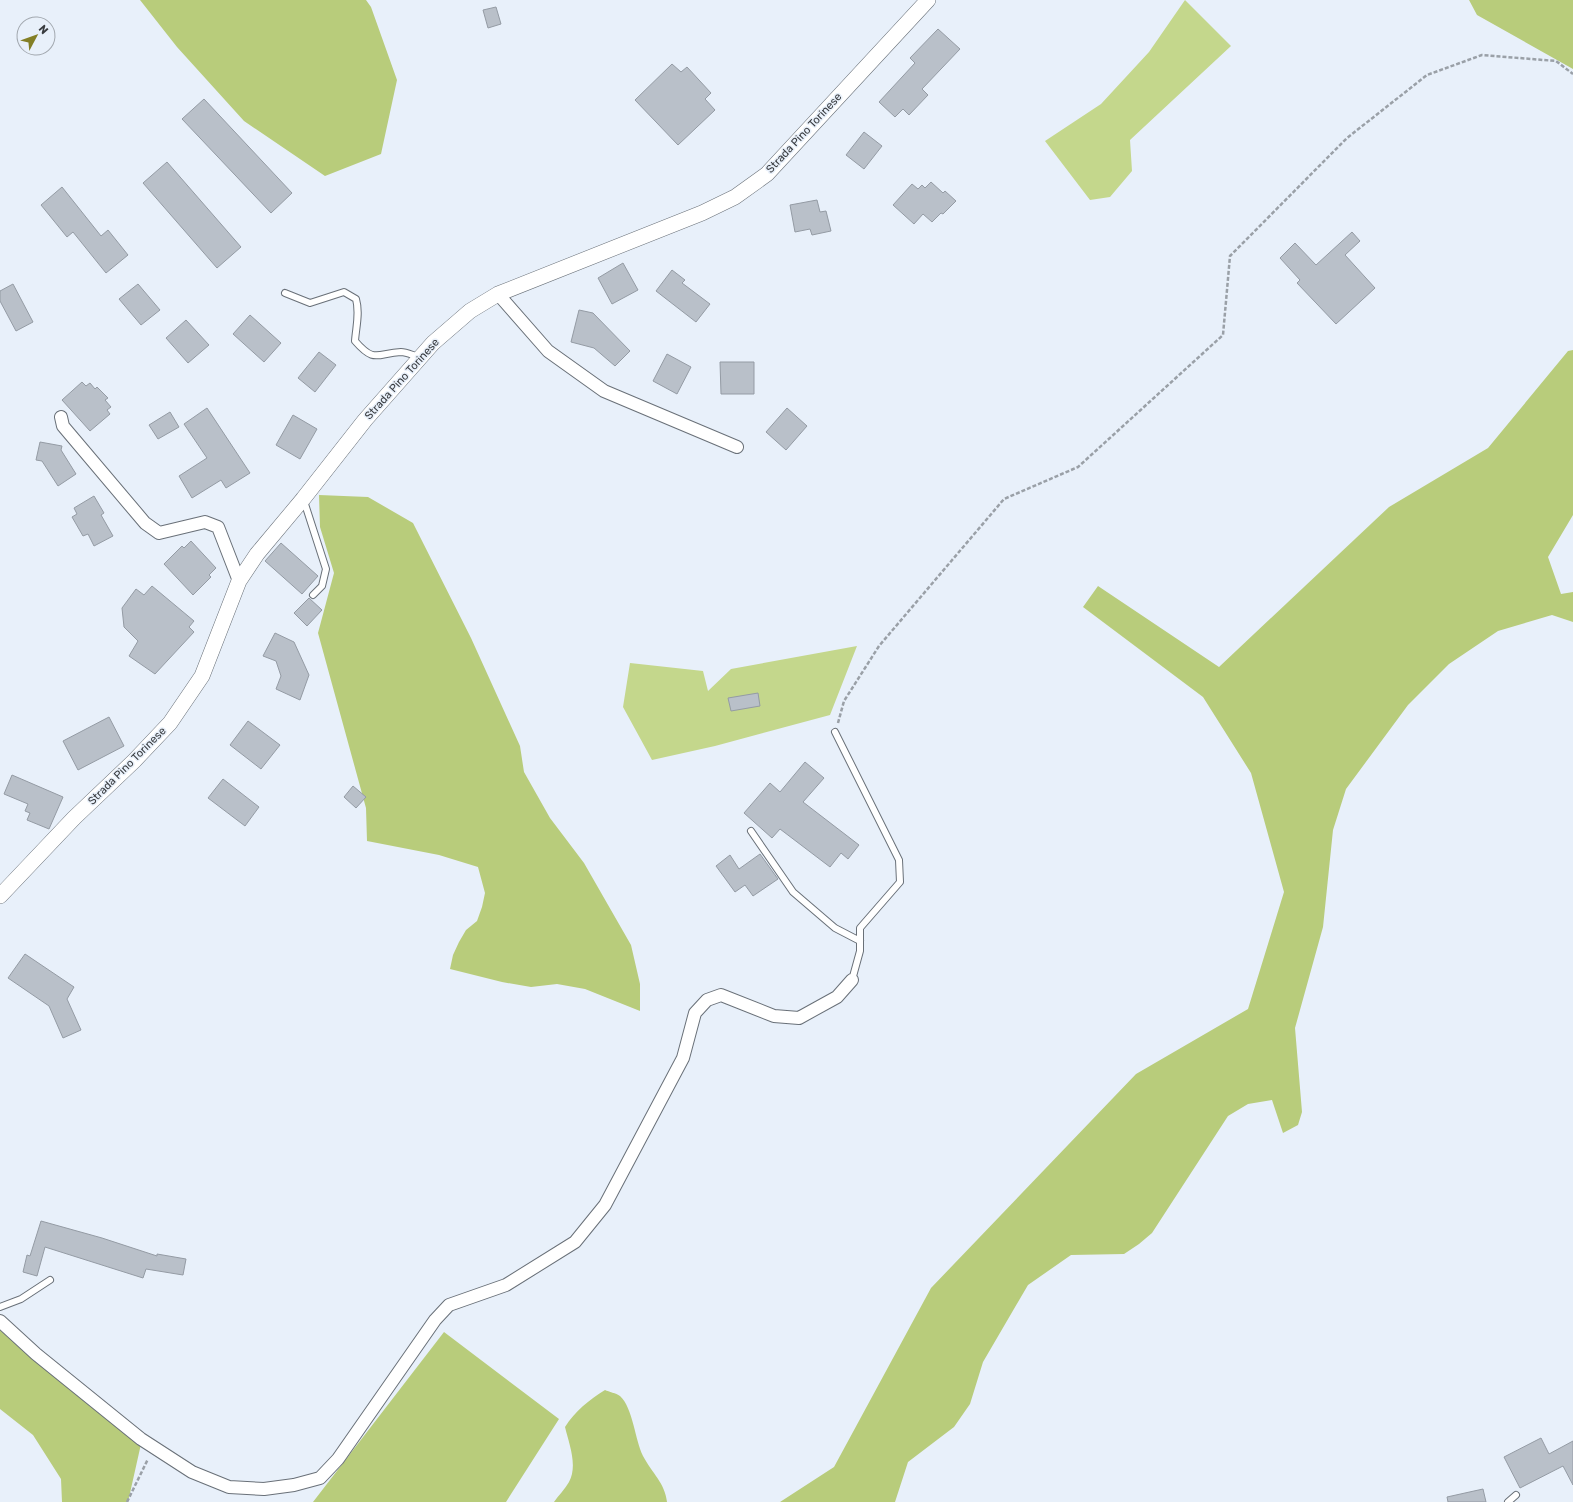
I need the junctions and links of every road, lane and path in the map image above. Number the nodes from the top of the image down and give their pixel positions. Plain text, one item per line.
1 (928, 0) edge
2 (1573, 74) edge
3 (285, 294) dead end
4 (498, 294) junction
5 (421, 358) junction
6 (61, 417) dead end
7 (737, 447) dead end
8 (303, 499) junction
9 (239, 581) junction
10 (313, 595) dead end
11 (835, 732) joint
12 (751, 831) dead end
13 (0, 896) edge
14 (860, 941) junction
15 (852, 980) joint
16 (50, 1280) dead end
17 (0, 1307) edge
18 (0, 1321) edge
19 (154, 1448) junction
20 (1516, 1495) dead end
21 (127, 1502) edge
22 (1508, 1502) edge

1 - 4 street, Strada Pino Torinese
2 - 11 path
3 - 5 lane
4 - 5 street, Strada Pino Torinese
4 - 7 street
5 - 8 street, Strada Pino Torinese
6 - 9 street
8 - 9 street, Strada Pino Torinese
8 - 10 lane
9 - 13 street, Strada Pino Torinese
11 - 14 lane
12 - 14 lane
14 - 15 lane
15 - 19 street
16 - 17 lane
18 - 19 street
19 - 21 path
20 - 22 lane

